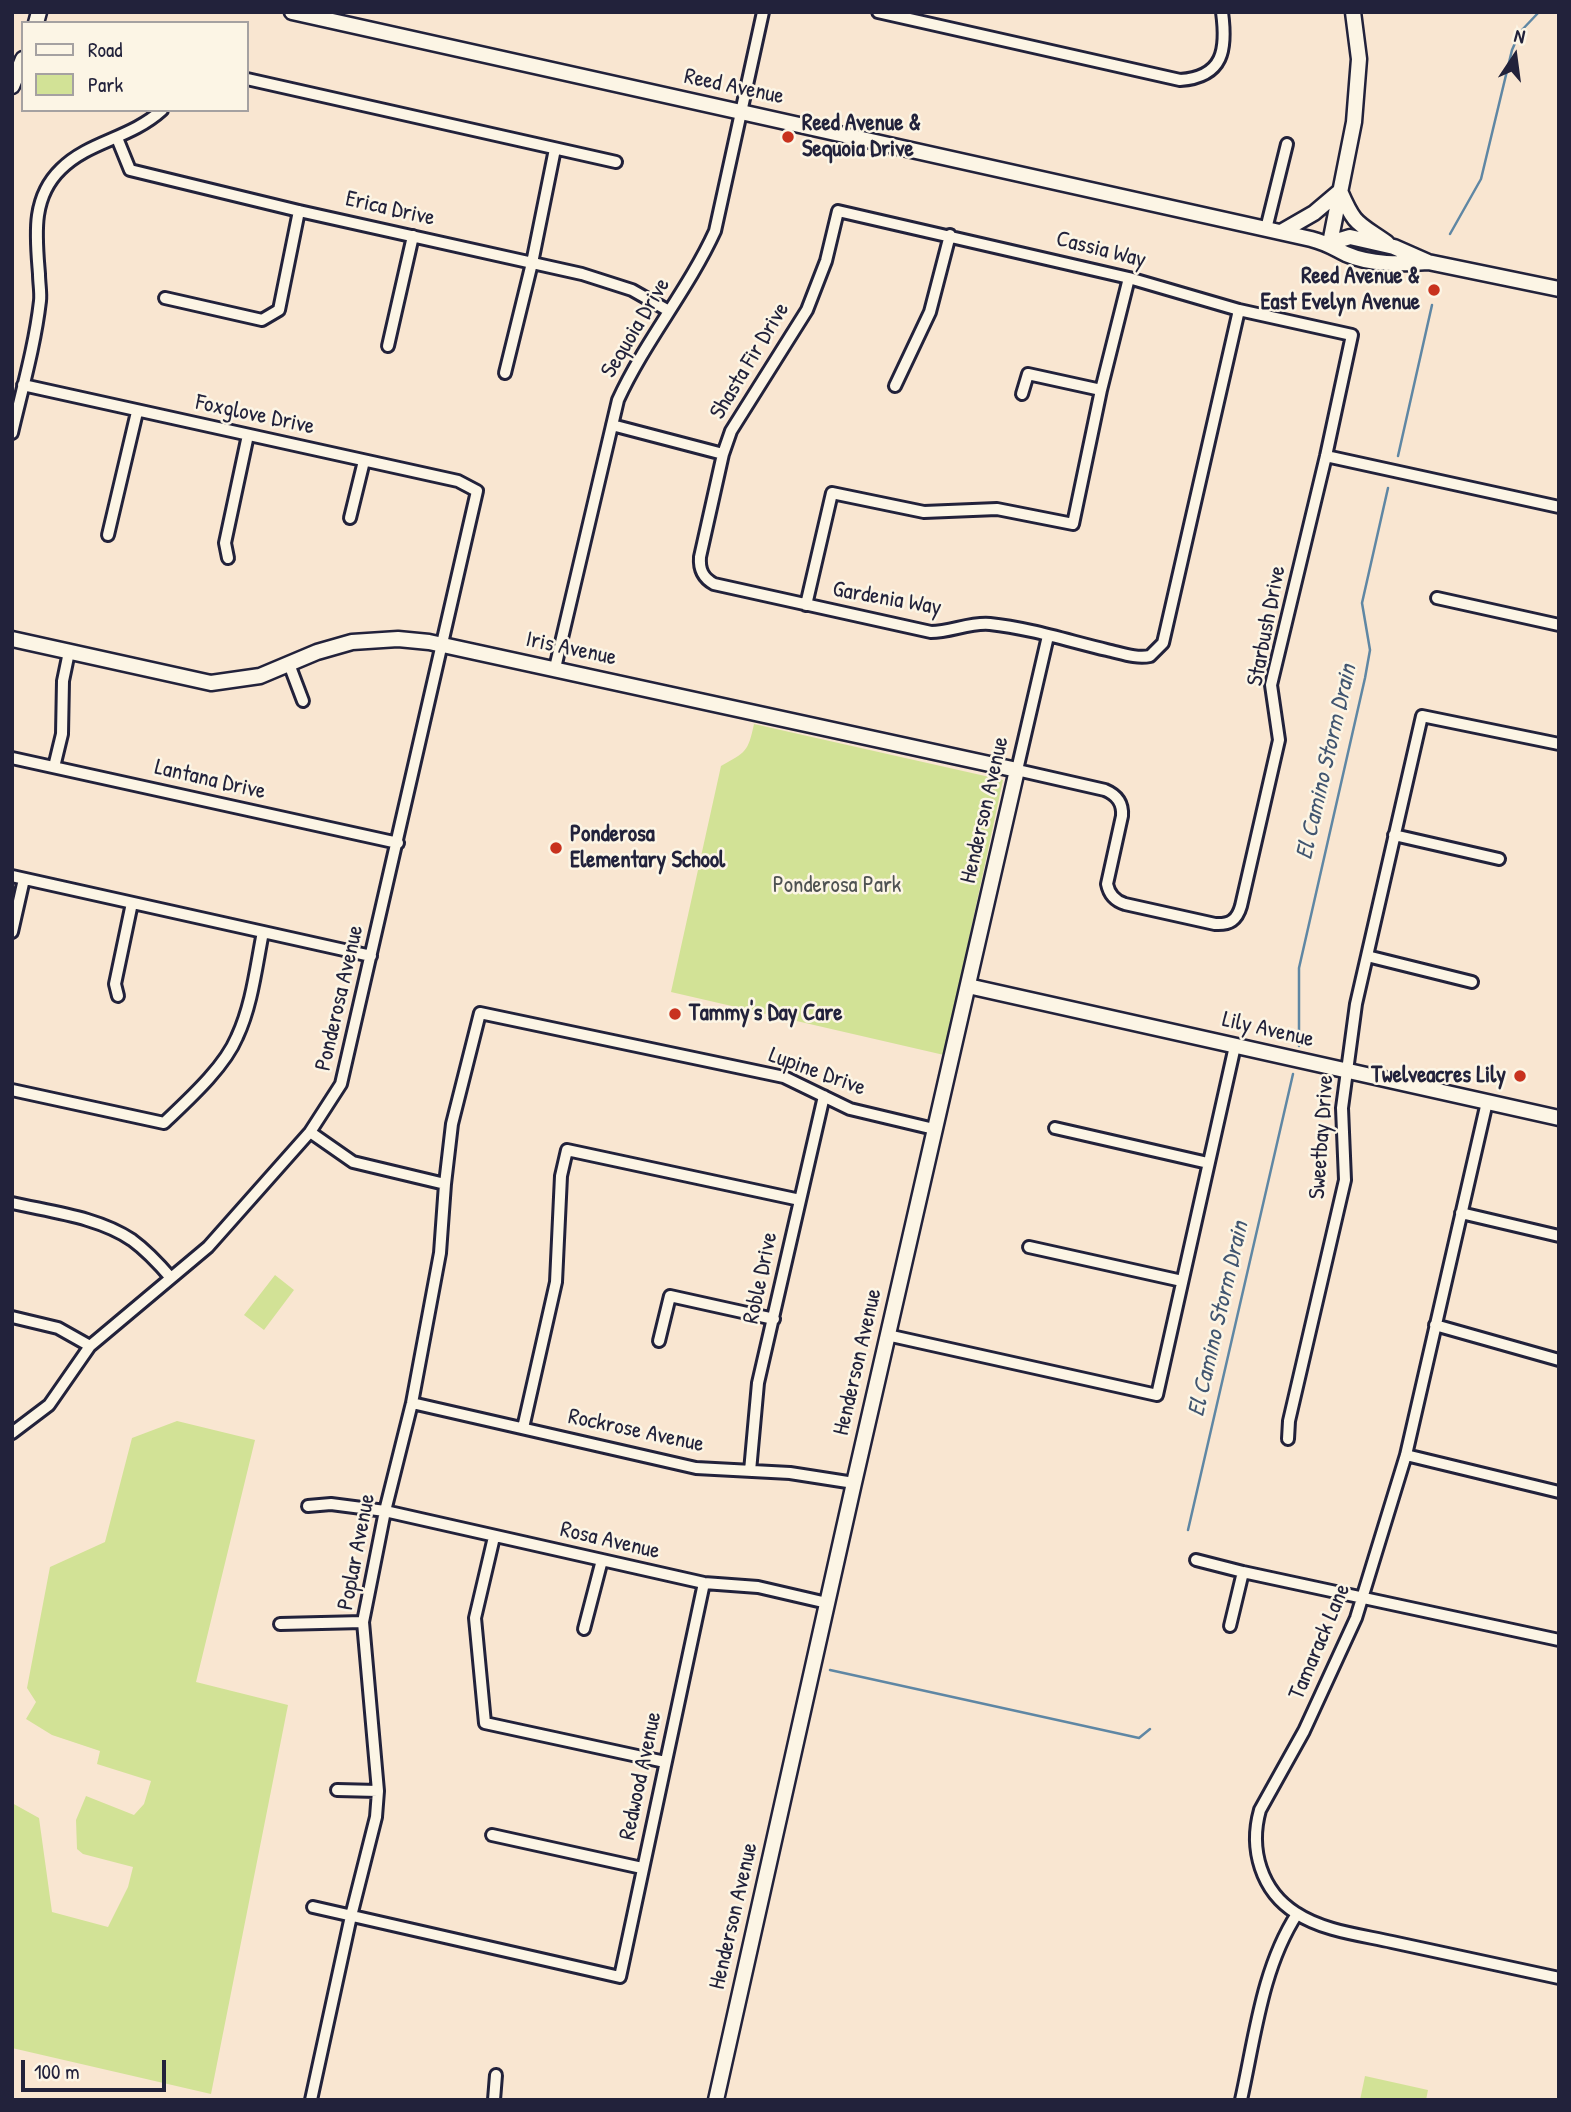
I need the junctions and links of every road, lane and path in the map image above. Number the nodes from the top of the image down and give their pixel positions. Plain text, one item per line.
1 (292, 12) edge
2 (763, 12) edge
3 (878, 12) edge
4 (1222, 12) edge
5 (1353, 12) edge
6 (21, 65) edge
7 (248, 79) edge
8 (12, 86) edge
9 (161, 112) edge
10 (742, 113) junction
11 (117, 138) junction
12 (1287, 144) dead end
13 (555, 149) junction
14 (616, 162) dead end
15 (1340, 191) junction
16 (299, 211) junction
17 (838, 211) joint
18 (1266, 229) junction
19 (1281, 232) junction
20 (950, 235) junction
21 (412, 236) junction
22 (1330, 243) junction
23 (1394, 247) junction
24 (532, 262) junction
25 (1428, 262) junction
26 (1129, 278) junction
27 (1559, 289) edge
28 (165, 298) dead end
29 (1239, 310) junction
30 (669, 311) junction
31 (1352, 335) joint
32 (388, 346) dead end
33 (505, 373) dead end
34 (23, 385) junction
35 (895, 386) dead end
36 (1101, 390) junction
37 (1022, 394) dead end
38 (137, 411) junction
39 (612, 425) junction
40 (12, 433) edge
41 (247, 435) junction
42 (723, 454) junction
43 (1326, 456) junction
44 (364, 461) junction
45 (477, 491) joint
46 (1559, 507) edge
47 (350, 518) dead end
48 (108, 535) dead end
49 (228, 558) dead end
50 (703, 575) joint
51 (1437, 598) dead end
52 (806, 605) junction
53 (1559, 625) edge
54 (1048, 636) junction
55 (12, 639) edge
56 (442, 644) junction
57 (69, 652) junction
58 (289, 664) junction
59 (555, 668) junction
60 (303, 701) dead end
61 (1559, 744) edge
62 (12, 758) edge
63 (54, 766) junction
64 (1017, 770) junction
65 (1119, 800) joint
66 (1394, 835) junction
67 (398, 843) junction
68 (1499, 859) dead end
69 (12, 876) edge
70 (24, 879) junction
71 (132, 903) junction
72 (12, 932) edge
73 (263, 932) junction
74 (371, 956) junction
75 (1367, 956) junction
76 (1472, 982) dead end
77 (968, 986) junction
78 (118, 996) dead end
79 (480, 1013) joint
80 (1235, 1046) junction
81 (1348, 1072) junction
82 (12, 1090) edge
83 (824, 1096) junction
84 (1487, 1102) junction
85 (1559, 1118) edge
86 (1055, 1128) dead end
87 (934, 1129) junction
88 (310, 1132) junction
89 (1208, 1163) junction
90 (445, 1184) junction
91 (800, 1200) junction
92 (12, 1203) edge
93 (1461, 1213) junction
94 (1559, 1236) edge
95 (1029, 1247) dead end
96 (171, 1278) junction
97 (1182, 1281) junction
98 (12, 1317) edge
99 (774, 1319) junction
100 (1435, 1325) junction
101 (887, 1335) junction
102 (659, 1341) dead end
103 (90, 1346) junction
104 (1559, 1360) edge
105 (412, 1403) junction
106 (523, 1428) junction
107 (12, 1433) edge
108 (1288, 1438) dead end
109 (1406, 1455) junction
110 (750, 1471) junction
111 (854, 1483) junction
112 (1559, 1492) edge
113 (308, 1506) dead end
114 (385, 1510) junction
115 (494, 1536) junction
116 (601, 1560) junction
117 (1196, 1560) dead end
118 (1243, 1572) junction
119 (704, 1584) junction
120 (1363, 1597) junction
121 (827, 1603) junction
122 (363, 1622) junction
123 (280, 1624) dead end
124 (1230, 1626) dead end
125 (584, 1629) dead end
126 (1559, 1640) edge
127 (666, 1762) junction
128 (337, 1790) dead end
129 (378, 1791) junction
130 (492, 1835) dead end
131 (642, 1868) junction
132 (313, 1906) dead end
133 (1297, 1914) junction
134 (351, 1916) junction
135 (1559, 1978) edge
136 (496, 2075) dead end
137 (311, 2100) edge
138 (494, 2100) edge
139 (716, 2100) edge
140 (1241, 2100) edge

1 - 10 street, Reed Avenue
2 - 10 street, Sequoia Drive
3 - 4 street
5 - 15 street
6 - 8 street
7 - 13 street
9 - 11 street
10 - 18 street, Reed Avenue
10 - 30 street, Sequoia Drive
11 - 16 street, Erica Drive
11 - 34 street
12 - 18 street
13 - 14 street
13 - 24 street
15 - 19 street
15 - 22 street
15 - 23 street
16 - 21 street, Erica Drive
16 - 28 street
17 - 20 street, Cassia Way
17 - 42 street, Shasta Fir Drive
18 - 19 street, Reed Avenue
19 - 22 street, Reed Avenue
20 - 26 street, Cassia Way
20 - 35 street
21 - 24 street, Erica Drive
21 - 32 street
22 - 23 street, Reed Avenue
22 - 25 street, Reed Avenue
23 - 25 street, Reed Avenue
24 - 30 street, Erica Drive
24 - 33 street
25 - 27 street, Reed Avenue
26 - 29 street, Cassia Way
26 - 36 street
29 - 31 street, Cassia Way
29 - 54 street, Gardenia Way
30 - 39 street, Sequoia Drive
31 - 43 street, Starbush Drive
34 - 38 street, Foxglove Drive
34 - 40 street
36 - 37 street
36 - 52 street
38 - 41 street, Foxglove Drive
38 - 48 street
39 - 42 street
39 - 59 street, Sequoia Drive
41 - 44 street, Foxglove Drive
41 - 49 street
42 - 50 street, Shasta Fir Drive
43 - 46 street
43 - 65 street, Starbush Drive
44 - 45 street, Foxglove Drive
44 - 47 street
45 - 56 street, Ponderosa Avenue
50 - 52 street, Gardenia Way
51 - 53 street
52 - 54 street, Gardenia Way
54 - 64 street, Henderson Avenue
55 - 57 street, Iris Avenue
56 - 58 street, Iris Avenue
56 - 59 street, Iris Avenue
56 - 67 street, Ponderosa Avenue
57 - 58 street, Iris Avenue
57 - 63 street
58 - 60 street
59 - 64 street, Iris Avenue
61 - 66 street, Sweetbay Drive
62 - 63 street, Lantana Drive
63 - 67 street, Lantana Drive
64 - 65 street, Iris Avenue
64 - 77 street, Henderson Avenue
66 - 68 street
66 - 75 street, Sweetbay Drive
67 - 74 street, Ponderosa Avenue
69 - 70 street
70 - 71 street
70 - 72 street
71 - 73 street
71 - 78 street
73 - 74 street
73 - 82 street
74 - 88 street, Ponderosa Avenue
75 - 76 street
75 - 81 street, Sweetbay Drive
77 - 80 street, Lily Avenue
77 - 87 street, Henderson Avenue
79 - 83 street, Lupine Drive
79 - 90 street, Poplar Avenue
80 - 81 street, Lily Avenue
80 - 89 street
81 - 84 street, Lily Avenue
81 - 108 street, Sweetbay Drive
83 - 87 street, Lupine Drive
83 - 91 street, Roble Drive
84 - 85 street, Lily Avenue
84 - 93 street, Tamarack Lane
86 - 89 street
87 - 101 street, Henderson Avenue
88 - 90 street
88 - 96 street, Ponderosa Avenue
89 - 97 street
90 - 105 street, Poplar Avenue
91 - 99 street, Roble Drive
91 - 106 street
92 - 96 street
93 - 94 street
93 - 100 street, Tamarack Lane
95 - 97 street
96 - 103 street, Ponderosa Avenue
97 - 101 street
98 - 103 street
99 - 102 street
99 - 110 street, Roble Drive
100 - 104 street
100 - 109 street, Tamarack Lane
101 - 111 street, Henderson Avenue
103 - 107 street, Ponderosa Avenue
105 - 106 street, Rockrose Avenue
105 - 114 street, Poplar Avenue
106 - 110 street, Rockrose Avenue
109 - 112 street
109 - 120 street, Tamarack Lane
110 - 111 street, Rockrose Avenue
111 - 121 street, Henderson Avenue
113 - 114 street, Rosa Avenue
114 - 115 street, Rosa Avenue
114 - 122 street, Poplar Avenue
115 - 116 street, Rosa Avenue
115 - 127 street
116 - 119 street, Rosa Avenue
116 - 125 street
117 - 118 street
118 - 120 street
118 - 124 street
119 - 121 street, Rosa Avenue
119 - 127 street, Redwood Avenue
120 - 126 street
120 - 133 street, Tamarack Lane
121 - 139 street, Henderson Avenue
122 - 123 street
122 - 129 street, Poplar Avenue
127 - 131 street, Redwood Avenue
128 - 129 street
129 - 134 street, Poplar Avenue
130 - 131 street
131 - 134 street, Redwood Avenue
132 - 134 street
133 - 135 street, Tamarack Lane
133 - 140 street
134 - 137 street, Poplar Avenue
136 - 138 street

